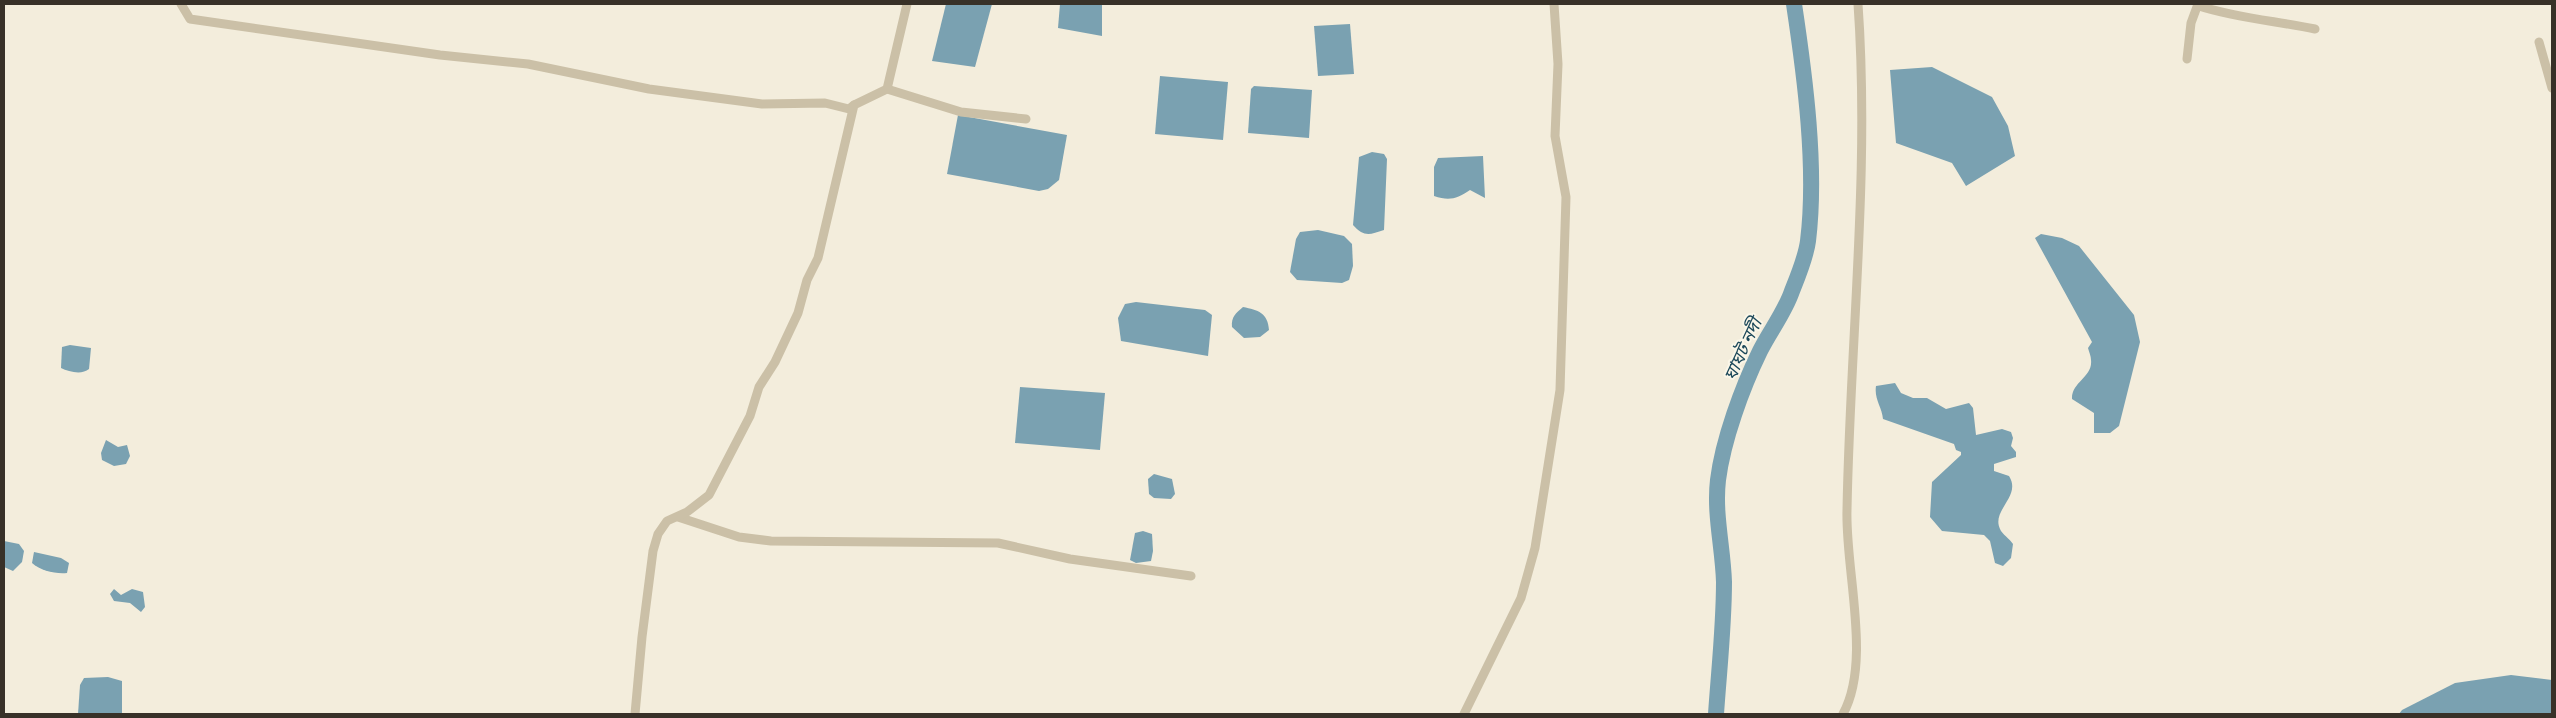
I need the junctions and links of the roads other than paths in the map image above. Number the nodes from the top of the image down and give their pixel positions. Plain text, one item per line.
1 (181, 4) edge
2 (907, 4) edge
3 (1554, 4) edge
4 (1858, 4) edge
5 (2198, 5) edge
6 (2315, 29) dead end
7 (2539, 42) dead end
8 (2188, 59) dead end
9 (2552, 88) edge
10 (887, 89) junction
11 (854, 105) junction
12 (1026, 119) dead end
13 (678, 517) junction
14 (1191, 576) dead end
15 (635, 714) edge
16 (1464, 714) edge
17 (1843, 714) edge

1 - 11 street
2 - 10 street
3 - 16 street
4 - 17 street
5 - 6 street
5 - 8 street
7 - 9 street
10 - 11 street
10 - 12 street
11 - 13 street
13 - 14 street
13 - 15 street

